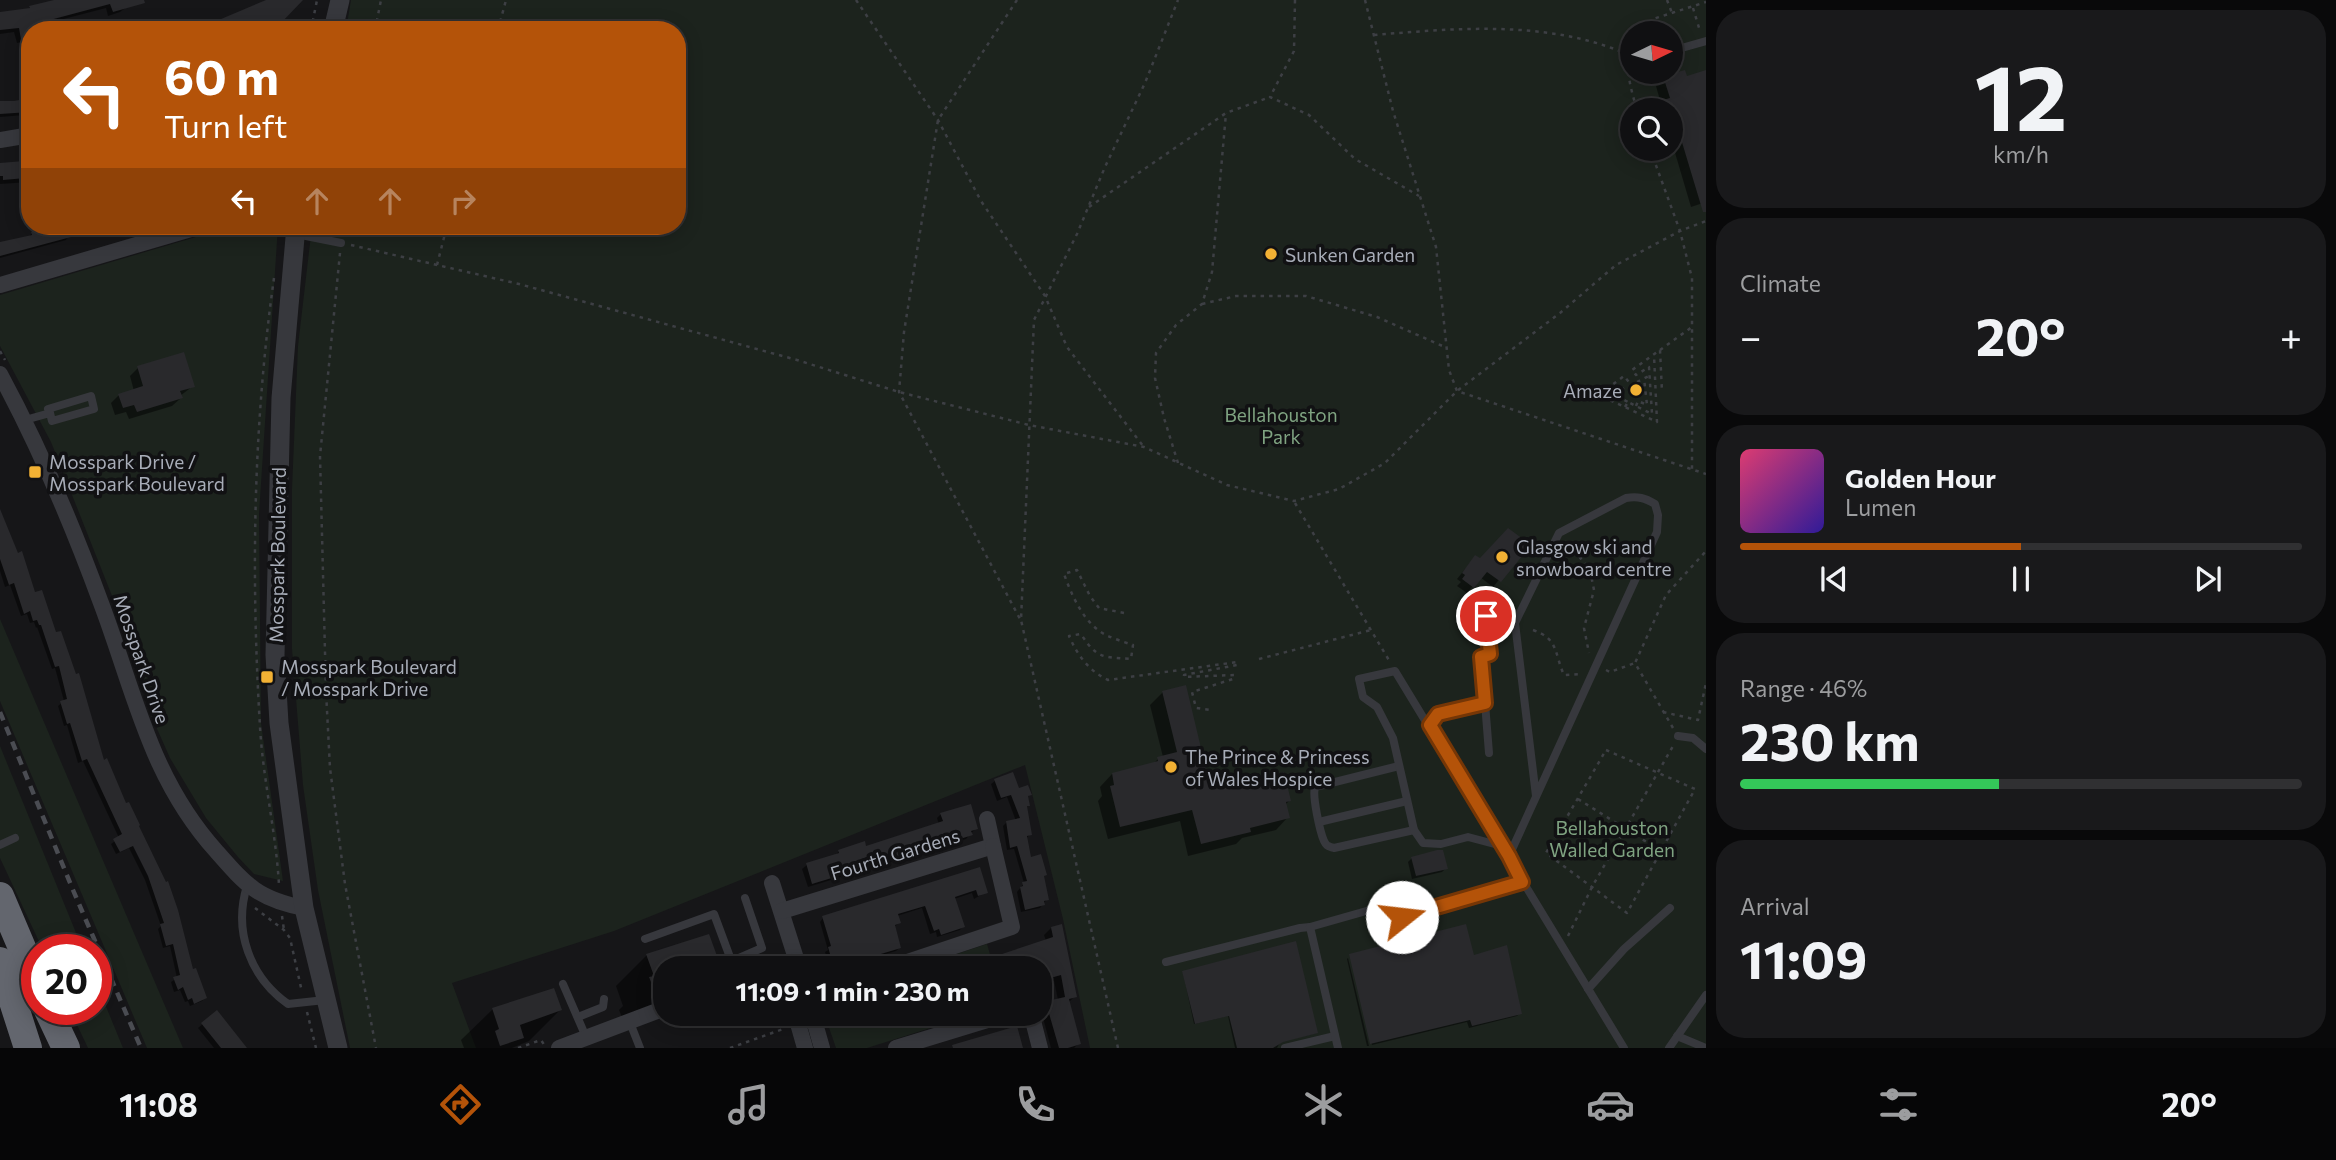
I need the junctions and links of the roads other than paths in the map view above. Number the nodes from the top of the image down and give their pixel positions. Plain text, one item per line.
1 (340, 0) edge
2 (335, 21) edge
3 (1705, 41) edge
4 (1684, 47) edge
5 (21, 136) edge
6 (0, 140) edge
7 (170, 235) edge
8 (296, 235) edge
9 (313, 235) edge
10 (341, 243) road end
11 (0, 285) edge
12 (0, 374) edge
13 (50, 413) junction
14 (25, 421) junction
15 (1484, 597) dead end
16 (1485, 703) junction
17 (1430, 725) junction
18 (1678, 736) road end
19 (1706, 749) edge
20 (1489, 753) dead end
21 (1399, 766) junction
22 (1536, 796) junction
23 (1407, 801) junction
24 (987, 819) dead end
25 (1320, 821) junction
26 (1414, 830) junction
27 (15, 838) dead end
28 (0, 845) edge
29 (1502, 845) junction
30 (993, 846) junction
31 (1509, 856) junction
32 (1522, 882) junction
33 (772, 883) dead end
34 (247, 886) junction
35 (0, 896) edge
36 (745, 898) dead end
37 (1391, 904) dead end
38 (304, 908) junction
39 (1670, 908) dead end
40 (782, 911) junction
41 (1402, 917) dead end
42 (1310, 927) junction
43 (645, 939) dead end
44 (21, 945) edge
45 (730, 956) edge
46 (748, 956) edge
47 (796, 956) edge
48 (925, 956) edge
49 (0, 961) edge
50 (1166, 962) dead end
51 (563, 984) dead end
52 (1588, 989) junction
53 (1706, 995) edge
54 (604, 999) dead end
55 (326, 1000) junction
56 (653, 1011) edge
57 (578, 1017) junction
58 (0, 1020) edge
59 (629, 1020) junction
60 (55, 1025) edge
61 (799, 1026) edge
62 (816, 1026) edge
63 (968, 1026) edge
64 (1034, 1026) edge
65 (1335, 1036) junction
66 (1677, 1036) junction
67 (586, 1037) junction
68 (9, 1048) edge
69 (28, 1048) edge
70 (66, 1048) edge
71 (338, 1048) edge
72 (559, 1048) edge
73 (640, 1048) edge
74 (805, 1048) edge
75 (822, 1048) edge
76 (896, 1048) edge
77 (1040, 1048) edge
78 (1285, 1048) edge
79 (1338, 1048) edge
80 (1624, 1048) edge
81 (1669, 1048) edge
82 (1706, 1048) edge

1 - 2 street
3 - 4 lane
5 - 6 street
7 - 11 street
8 - 38 street, Mosspark Boulevard
9 - 10 lane
12 - 14 street, Mosspark Drive
13 - 13 lane
13 - 14 lane
14 - 34 street, Mosspark Drive
15 - 16 lane
16 - 17 lane
16 - 20 lane
17 - 21 lane
17 - 29 lane
18 - 19 lane
21 - 23 lane
21 - 25 lane
22 - 22 lane
22 - 31 lane
23 - 25 lane
23 - 26 lane
24 - 30 street
25 - 26 lane
26 - 29 lane
27 - 28 lane
29 - 31 lane
30 - 40 street, Fourth Gardens
30 - 48 street
31 - 32 lane
32 - 41 lane
32 - 52 lane
33 - 40 street
34 - 38 street, Mosspark Drive
34 - 55 lane
35 - 44 highway
36 - 46 lane
37 - 42 lane
38 - 55 street, Mosspark Boulevard
39 - 52 lane
40 - 47 street
42 - 50 lane
42 - 65 lane
43 - 45 lane
49 - 69 highway
51 - 57 lane
52 - 80 lane
53 - 66 lane
54 - 57 lane
55 - 71 street, Mosspark Boulevard
56 - 59 street
57 - 67 lane
58 - 68 highway
59 - 67 street
59 - 73 lane
60 - 70 highway
61 - 74 street
62 - 75 street
63 - 76 street
64 - 77 street
65 - 78 lane
65 - 79 lane
66 - 81 lane
66 - 82 lane
67 - 72 street

